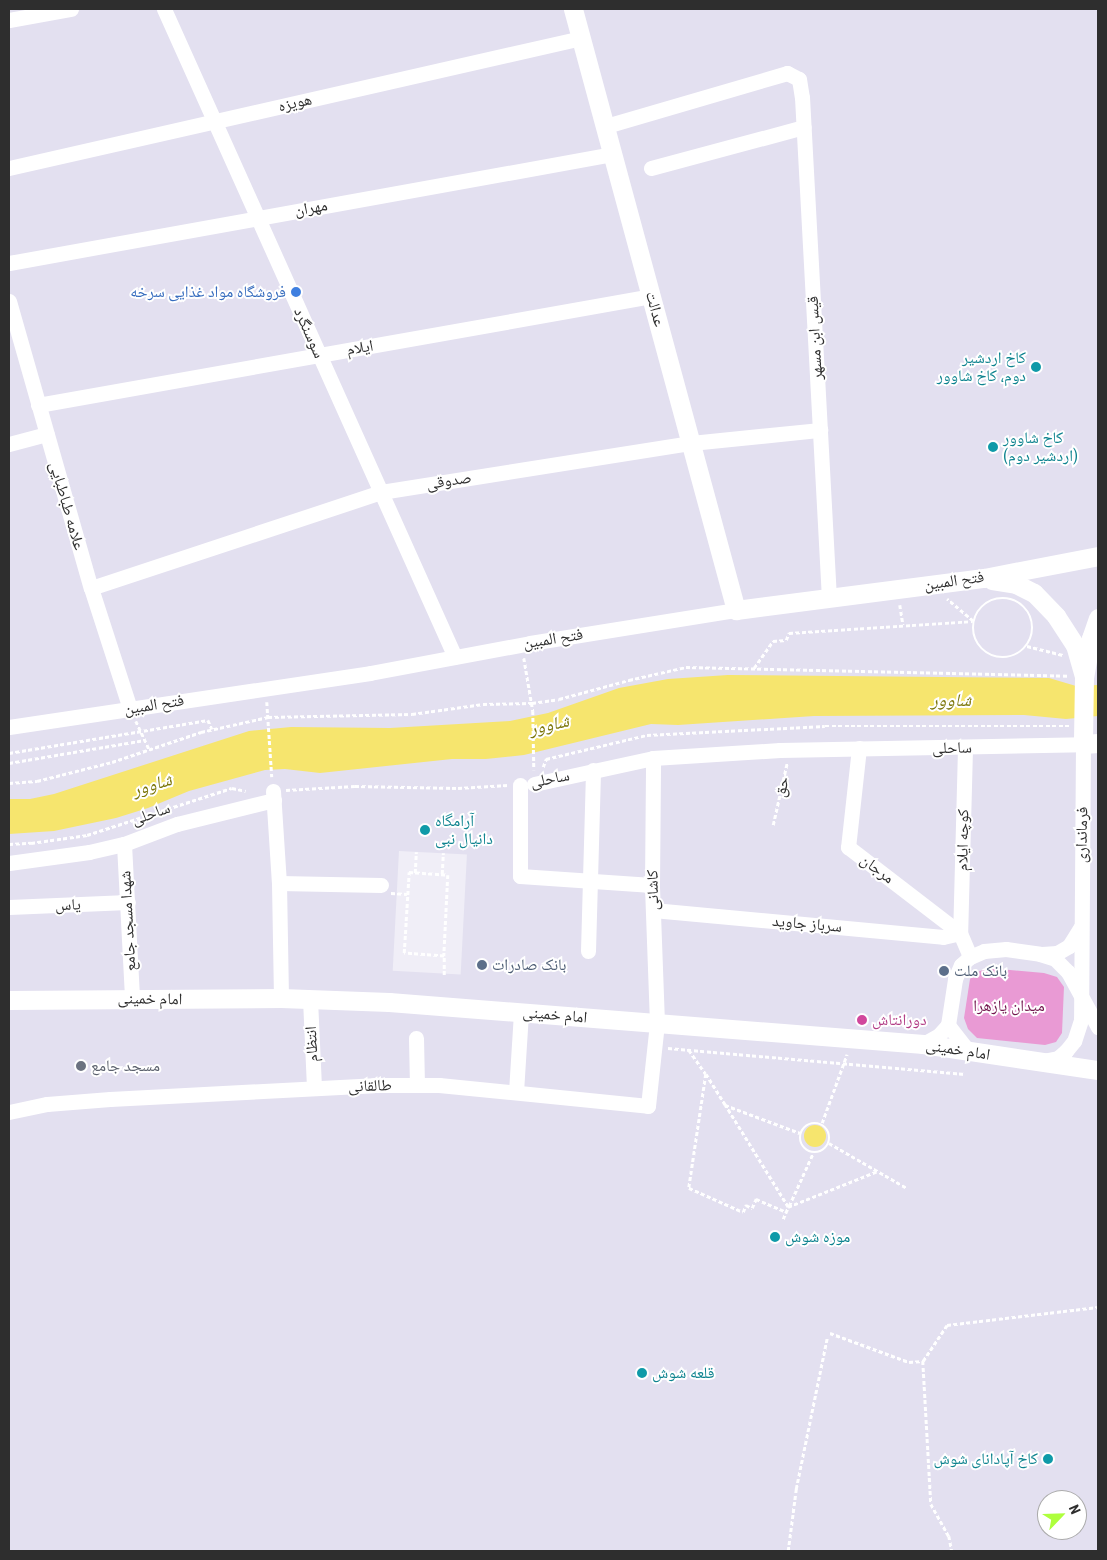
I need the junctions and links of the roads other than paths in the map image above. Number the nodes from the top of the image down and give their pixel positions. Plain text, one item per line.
1 (72, 9) edge
2 (164, 9) edge
3 (573, 9) edge
4 (9, 20) edge
5 (581, 38) junction
6 (214, 121) junction
7 (606, 126) junction
8 (804, 127) junction
9 (613, 154) junction
10 (9, 168) edge
11 (651, 168) dead end
12 (258, 218) junction
13 (9, 262) edge
14 (652, 296) junction
15 (9, 301) edge
16 (319, 355) junction
17 (38, 404) junction
18 (820, 430) junction
19 (47, 434) junction
20 (691, 443) junction
21 (9, 444) edge
22 (381, 492) junction
23 (1098, 556) edge
24 (984, 578) junction
25 (91, 588) junction
26 (828, 598) junction
27 (736, 610) junction
28 (1098, 618) edge
29 (455, 657) junction
30 (1081, 668) junction
31 (130, 709) junction
32 (9, 727) edge
33 (1085, 736) edge
34 (859, 748) junction
35 (965, 748) junction
36 (653, 758) junction
37 (593, 770) junction
38 (124, 844) junction
39 (9, 863) edge
40 (590, 881) junction
41 (279, 883) junction
42 (381, 884) dead end
43 (652, 885) junction
44 (128, 902) junction
45 (9, 907) edge
46 (653, 910) junction
47 (1081, 927) junction
48 (960, 933) junction
49 (588, 951) dead end
50 (1040, 954) junction
51 (970, 957) junction
52 (1081, 992) junction
53 (132, 998) junction
54 (281, 998) junction
55 (310, 999) junction
56 (9, 1000) edge
57 (521, 1012) junction
58 (657, 1023) junction
59 (948, 1025) junction
60 (1098, 1026) edge
61 (416, 1038) dead end
62 (923, 1044) junction
63 (969, 1052) junction
64 (1040, 1062) junction
65 (1098, 1070) edge
66 (417, 1085) junction
67 (314, 1088) junction
68 (516, 1092) junction
69 (9, 1112) edge

1 - 4 street
2 - 6 street, سوسنگرد
3 - 5 street, عدالت
5 - 6 street, هویزه
5 - 7 street, عدالت
6 - 10 street, هویزه
6 - 12 street, سوسنگرد
7 - 8 street, قیس ابن مسهر
7 - 9 street, عدالت
8 - 11 street
8 - 18 street, قیس ابن مسهر
9 - 12 street, مهران
9 - 14 street, عدالت
12 - 13 street, مهران
12 - 16 street, سوسنگرد
14 - 16 street, ایلام
14 - 20 street, عدالت
15 - 17 street, علامه طباطبایی
16 - 17 street, ایلام
16 - 22 street, سوسنگرد
17 - 19 street, علامه طباطبایی
18 - 20 street, صدوقی
18 - 26 street, قیس ابن مسهر
19 - 21 street
19 - 25 street, علامه طباطبایی
20 - 22 street, صدوقی
20 - 27 street, عدالت
22 - 25 street, صدوقی
22 - 29 street, سوسنگرد
23 - 24 street, فتح المبین
24 - 26 street, فتح المبین
24 - 30 street
25 - 31 street, علامه طباطبایی
26 - 27 street, فتح المبین
27 - 29 street, فتح المبین
28 - 30 street
29 - 31 street, فتح المبین
30 - 33 street
31 - 32 street, فتح المبین
33 - 35 street, ساحلی
33 - 47 street, فرمانداری
34 - 35 street, ساحلی
34 - 36 street, ساحلی
34 - 48 street, مرجان
35 - 48 street, کوچه ایلام
36 - 37 street, ساحلی
36 - 43 street, کاشانی
37 - 40 street
37 - 40 street, ساحلی
38 - 39 street, ساحلی
38 - 41 street, ساحلی
38 - 44 street, شهدا مسجد جامع
40 - 43 street
40 - 49 street
41 - 42 street
41 - 54 street
43 - 46 street, کاشانی
44 - 45 street, یاس
44 - 53 street, شهدا مسجد جامع
46 - 48 street, سرباز جاوید
46 - 58 street, کاشانی
47 - 50 street
47 - 52 street, فرمانداری
48 - 51 street
50 - 51 street
50 - 52 street
51 - 59 street
52 - 60 street
52 - 64 street
53 - 54 street, امام خمینی
53 - 56 street, امام خمینی
54 - 55 street, امام خمینی
55 - 57 street, امام خمینی
55 - 67 street, انتظام
57 - 58 street, امام خمینی
57 - 68 street
58 - 62 street, امام خمینی
58 - 68 street, طالقانی
59 - 62 street
59 - 63 street
61 - 66 street
62 - 63 street, امام خمینی
63 - 64 street, امام خمینی
64 - 65 street, امام خمینی
66 - 67 street, طالقانی
66 - 68 street, طالقانی
67 - 69 street, طالقانی

